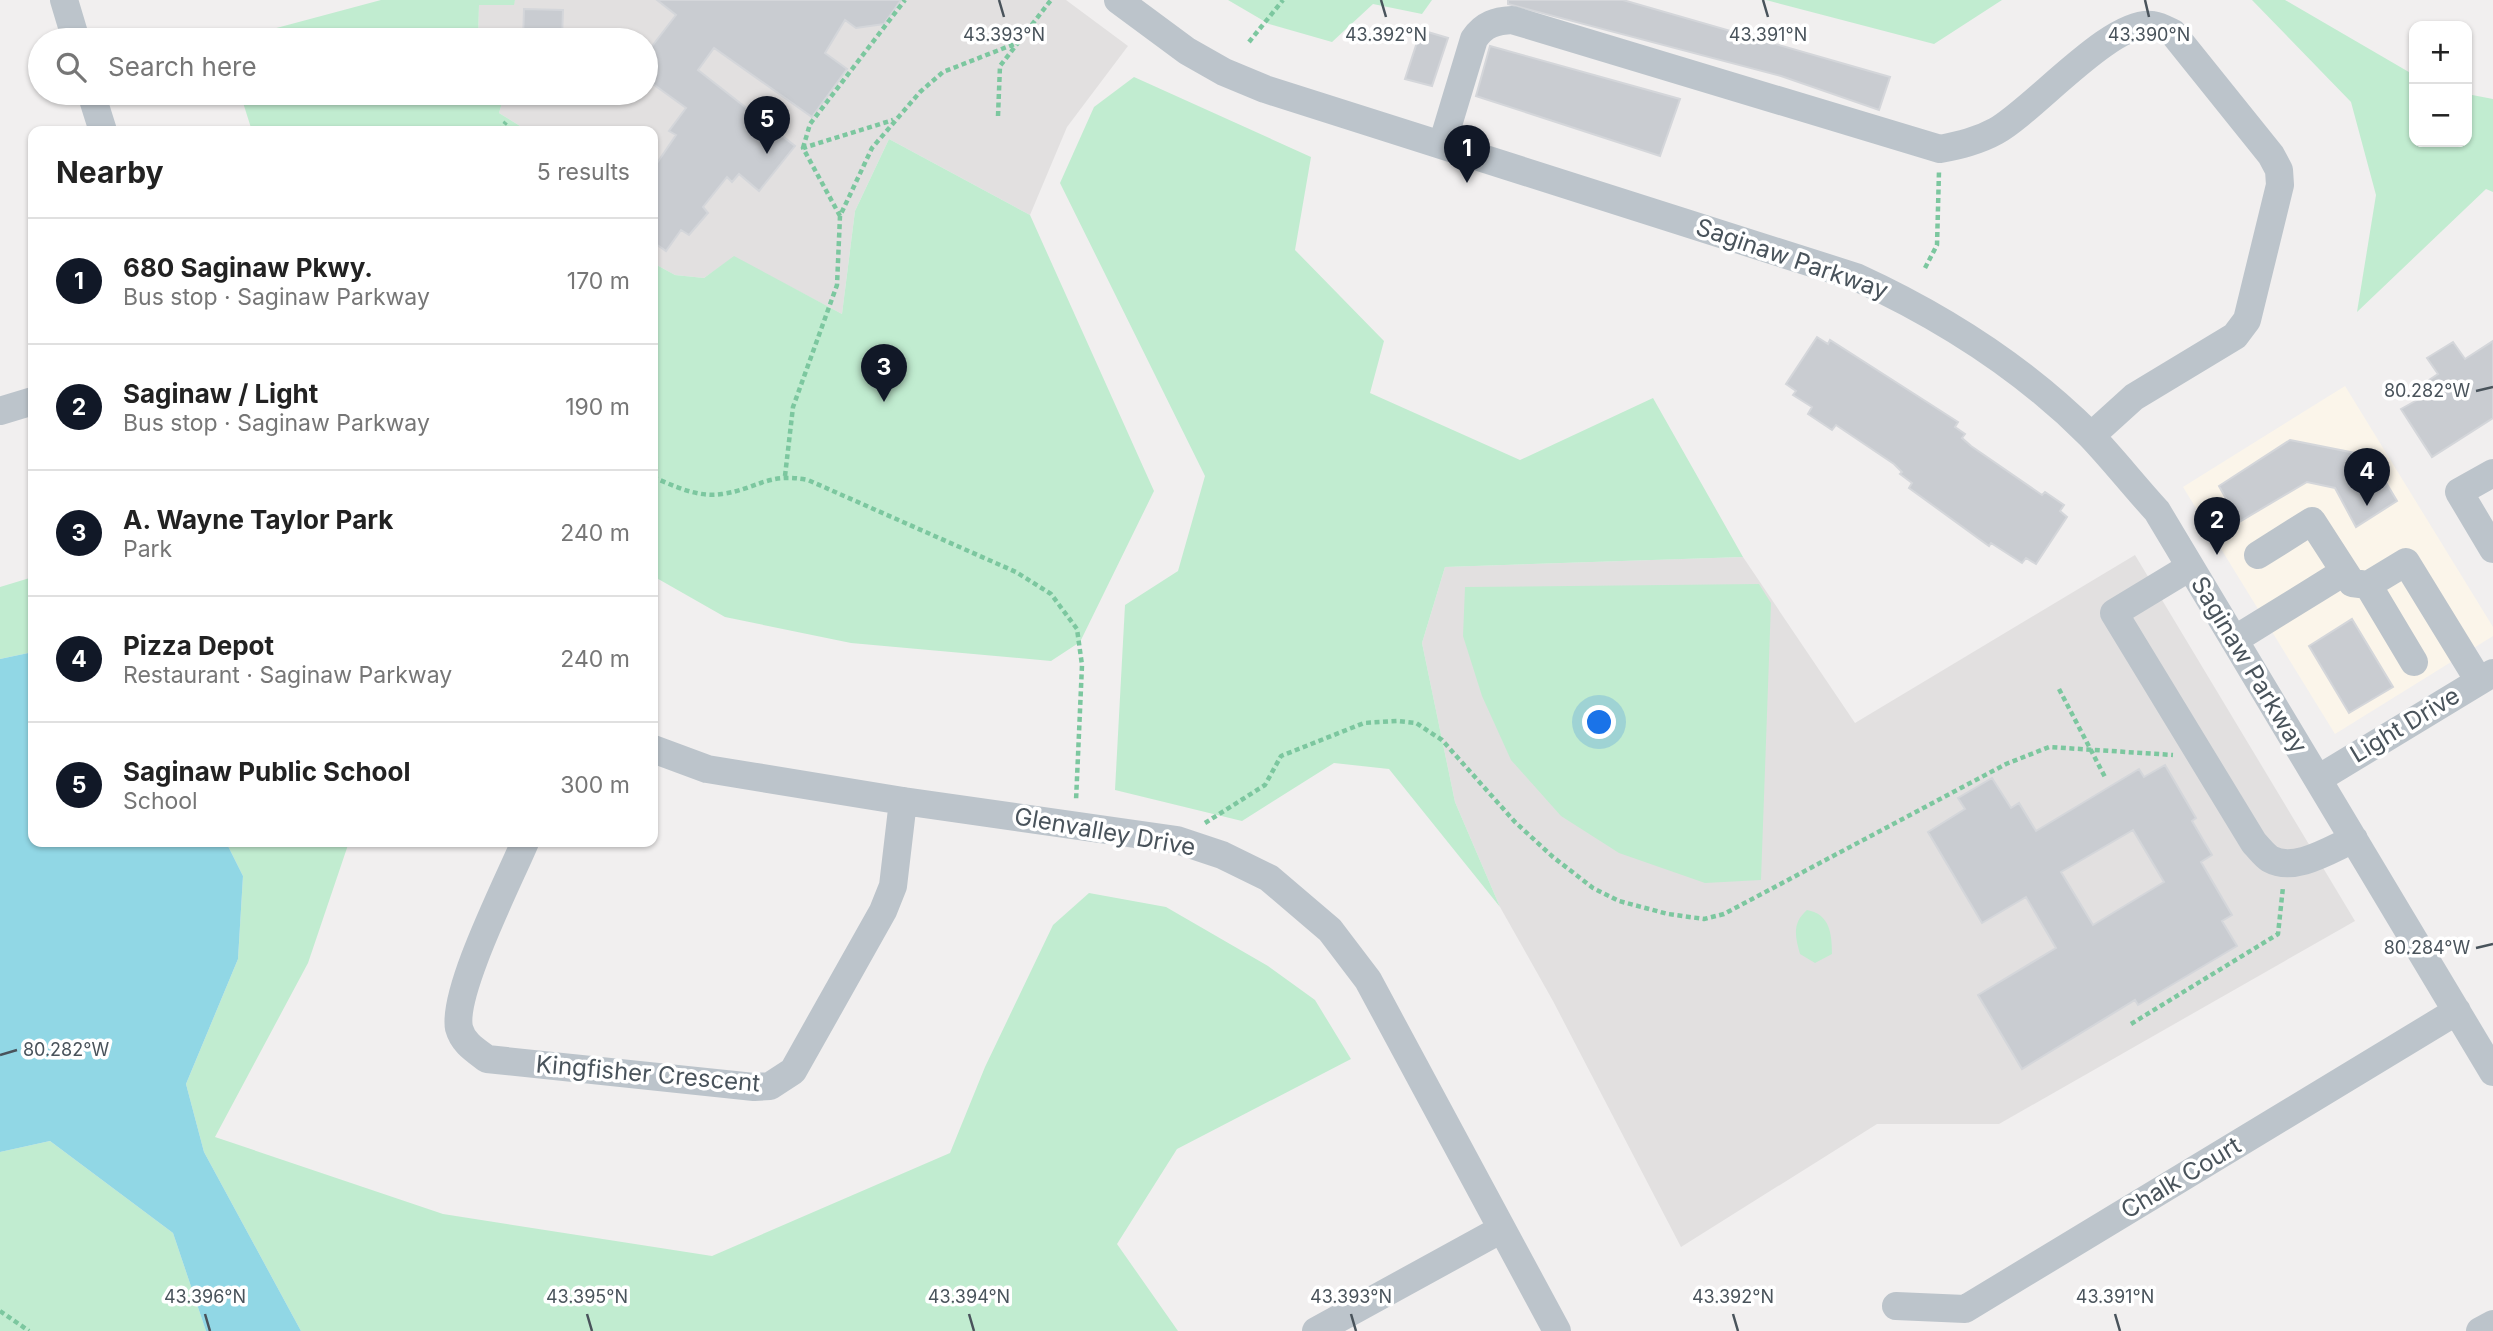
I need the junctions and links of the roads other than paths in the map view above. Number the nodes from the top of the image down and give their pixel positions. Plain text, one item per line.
1 (64, 0) edge
2 (1118, 0) edge
3 (72, 28) edge
4 (95, 105) edge
5 (101, 126) edge
6 (1442, 145) junction
7 (28, 403) edge
8 (0, 411) edge
9 (2091, 436) junction
10 (2493, 473) edge
11 (2493, 550) edge
12 (2258, 555) dead end
13 (2190, 567) junction
14 (2356, 579) junction
15 (2234, 640) junction
16 (2414, 662) dead end
17 (2486, 677) edge
18 (658, 751) edge
19 (2318, 779) junction
20 (903, 802) junction
21 (2354, 839) junction
22 (523, 847) edge
23 (2457, 1011) junction
24 (2493, 1072) edge
25 (1500, 1230) junction
26 (1896, 1306) dead end
27 (2493, 1324) edge
28 (1316, 1331) edge
29 (1557, 1331) edge
30 (2480, 1331) edge

1 - 3 street
2 - 6 street, Saginaw Parkway
4 - 5 street
6 - 9 street, Saginaw Parkway
6 - 9 street
7 - 8 street
9 - 13 street, Saginaw Parkway
10 - 11 street
12 - 14 street
13 - 15 street, Saginaw Parkway
13 - 21 street
14 - 15 street
14 - 16 street
14 - 17 street
15 - 19 street, Saginaw Parkway
17 - 19 street, Light Drive
18 - 20 street, Glenvalley Drive
19 - 21 street, Saginaw Parkway
20 - 22 street, Kingfisher Crescent
20 - 25 street, Glenvalley Drive
21 - 23 street, Saginaw Parkway
23 - 24 street, Saginaw Parkway
23 - 26 street, Chalk Court
25 - 28 street
25 - 29 street, Glenvalley Drive
27 - 30 street

